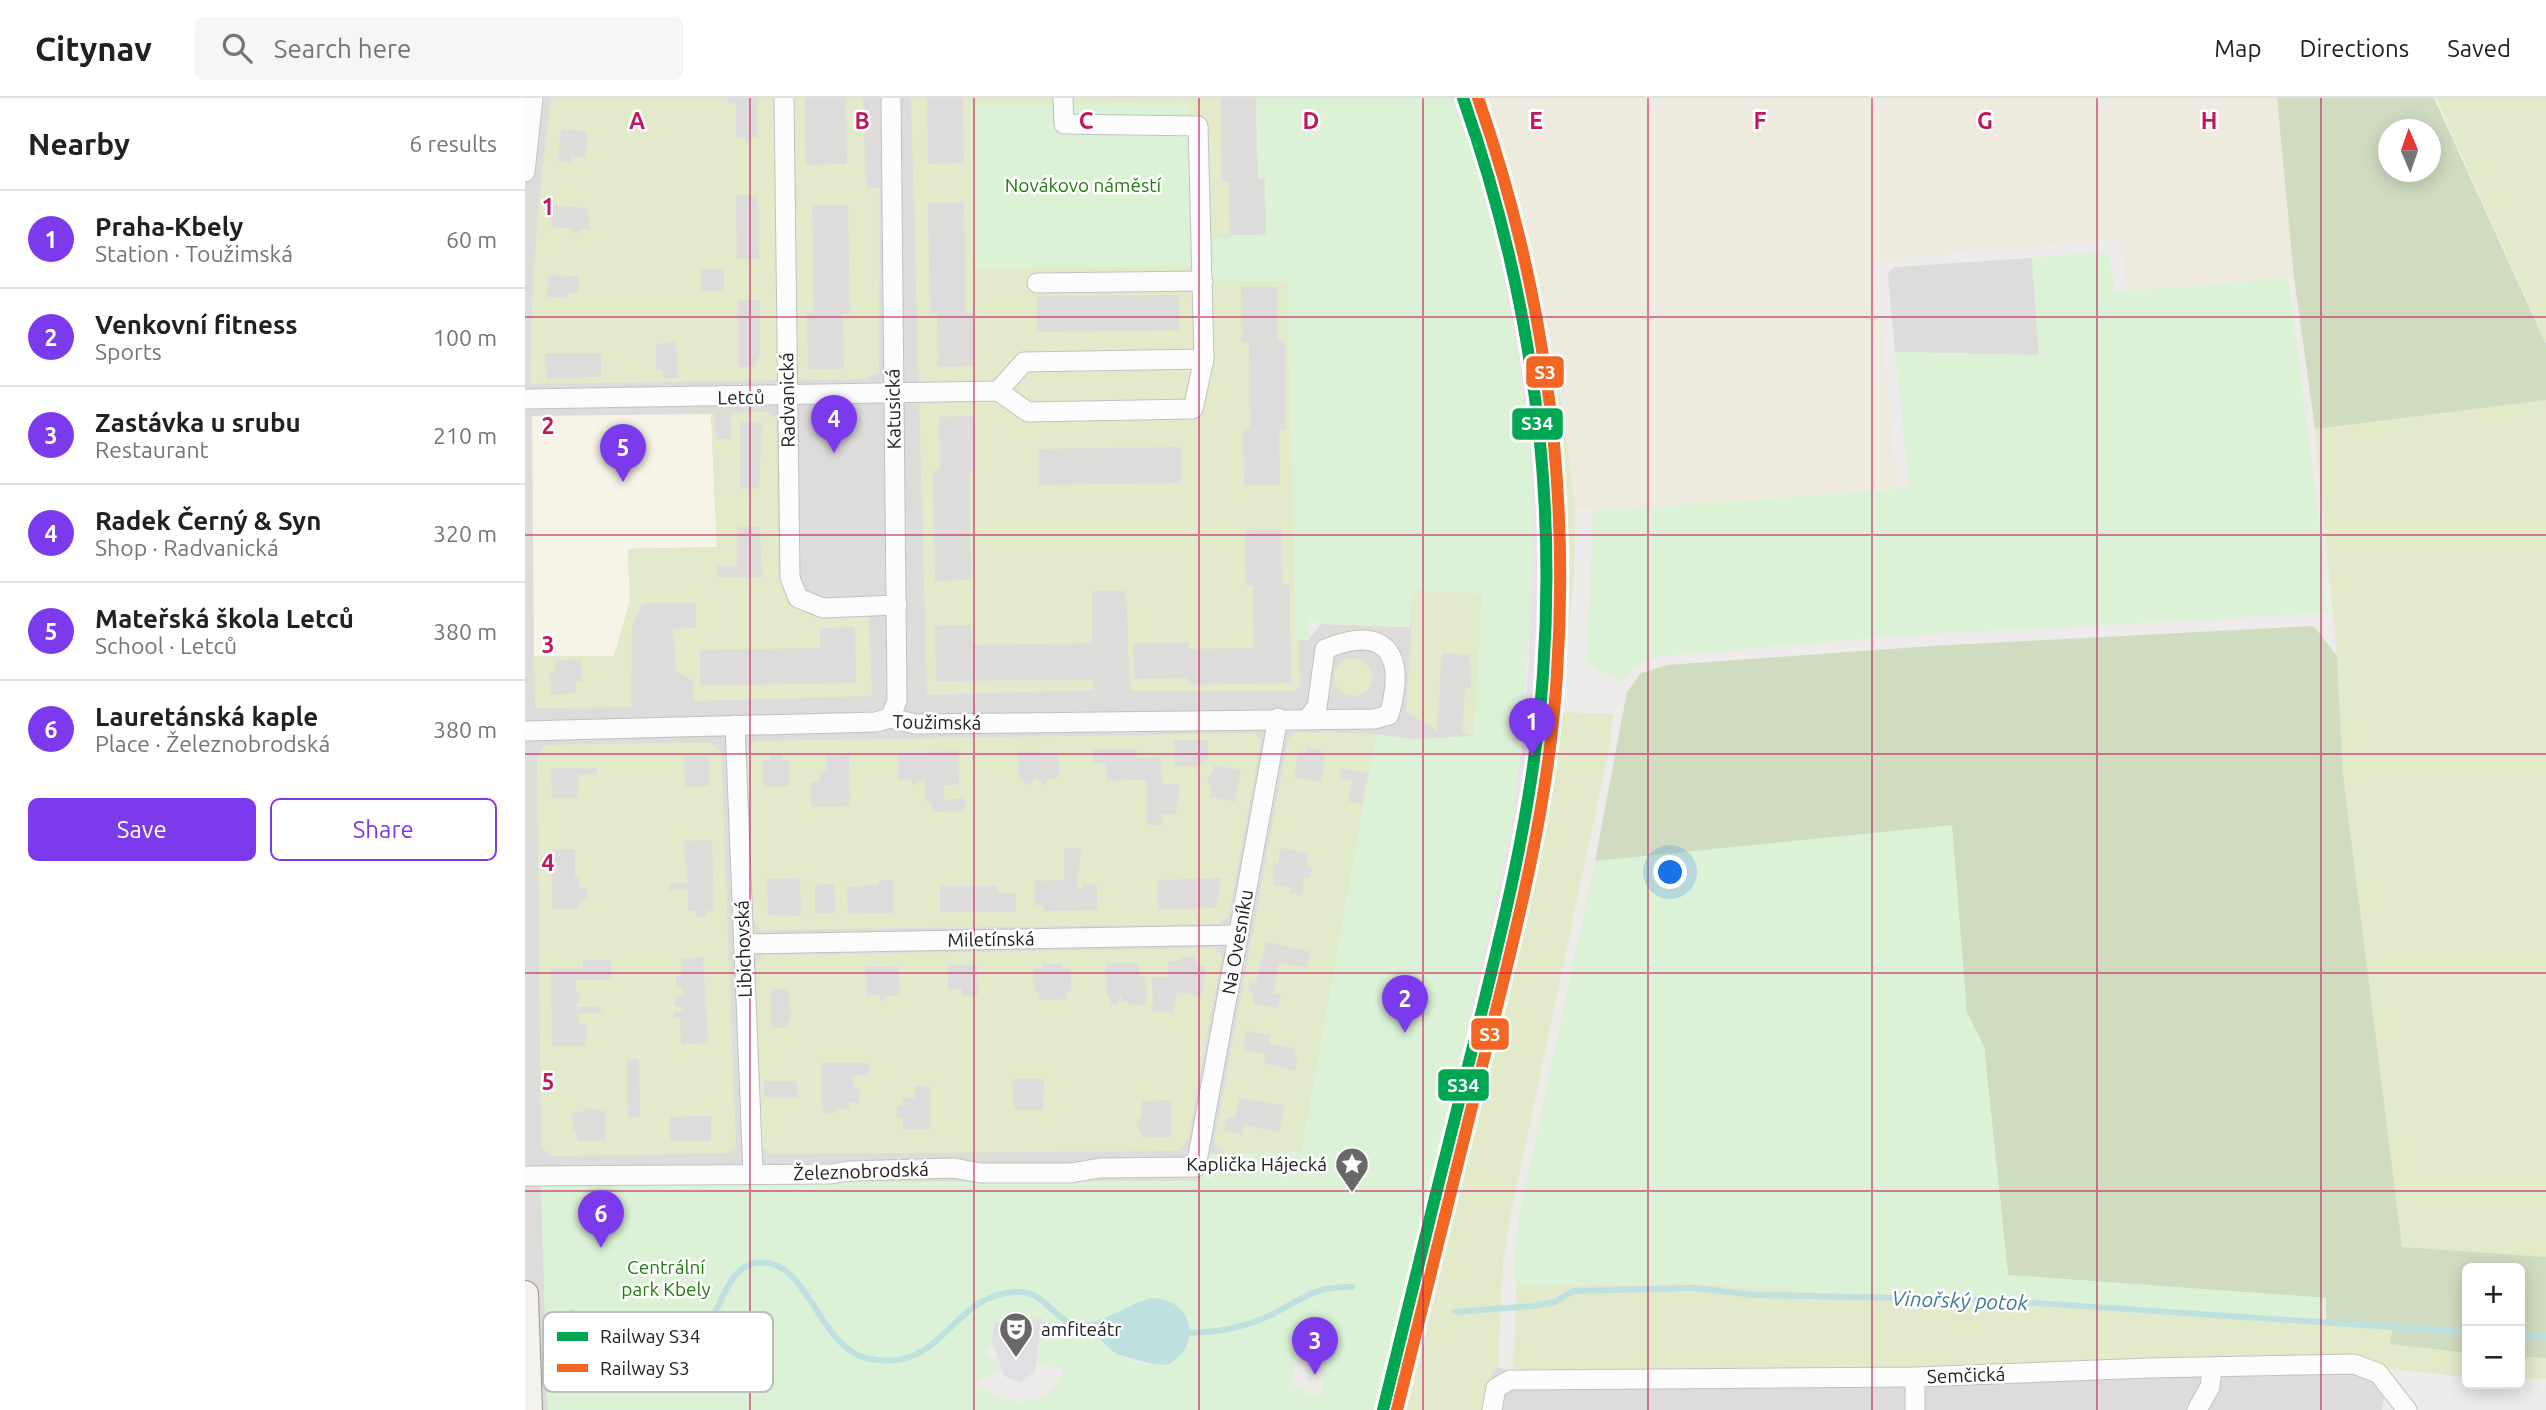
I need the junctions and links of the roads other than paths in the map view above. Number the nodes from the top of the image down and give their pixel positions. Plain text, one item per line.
1 (533, 98) edge
2 (784, 98) edge
3 (891, 98) edge
4 (1063, 98) edge
5 (525, 172) edge
6 (1203, 281) junction
7 (1037, 283) dead end
8 (1204, 359) junction
9 (998, 391) junction
10 (892, 393) junction
11 (786, 397) junction
12 (525, 399) edge
13 (897, 605) junction
14 (890, 718) junction
15 (1278, 718) junction
16 (1307, 719) junction
17 (735, 725) junction
18 (525, 731) edge
19 (1238, 935) junction
20 (743, 944) junction
21 (1196, 1167) joint
22 (753, 1174) junction
23 (525, 1176) edge
24 (525, 1294) edge
25 (2212, 1369) junction
26 (1915, 1377) junction
27 (529, 1410) edge
28 (1492, 1410) edge
29 (1915, 1410) edge
30 (2197, 1410) edge
31 (2407, 1410) edge

1 - 5 street
2 - 11 street, Radvanická
3 - 10 street, Katusická
4 - 6 street
6 - 7 street
6 - 8 street
8 - 9 street
8 - 9 street
9 - 10 street, Letců
10 - 11 street, Letců
10 - 13 street, Katusická
11 - 12 street, Letců
11 - 13 street, Radvanická
13 - 14 street, Katusická
14 - 15 street, Toužimská
14 - 17 street, Toužimská
15 - 16 street, Toužimská
15 - 19 street, Na Ovesníku
16 - 16 street, Toužimská
17 - 18 street, Toužimská
17 - 20 street, Libichovská
19 - 20 street, Miletínská
19 - 21 street, Na Ovesníku
20 - 22 street, Libichovská
21 - 22 street, Železnobrodská
22 - 23 street, Železnobrodská
24 - 27 street
25 - 26 street, Semčická
25 - 30 street
25 - 31 street, Semčická
26 - 28 street, Semčická
26 - 29 street

